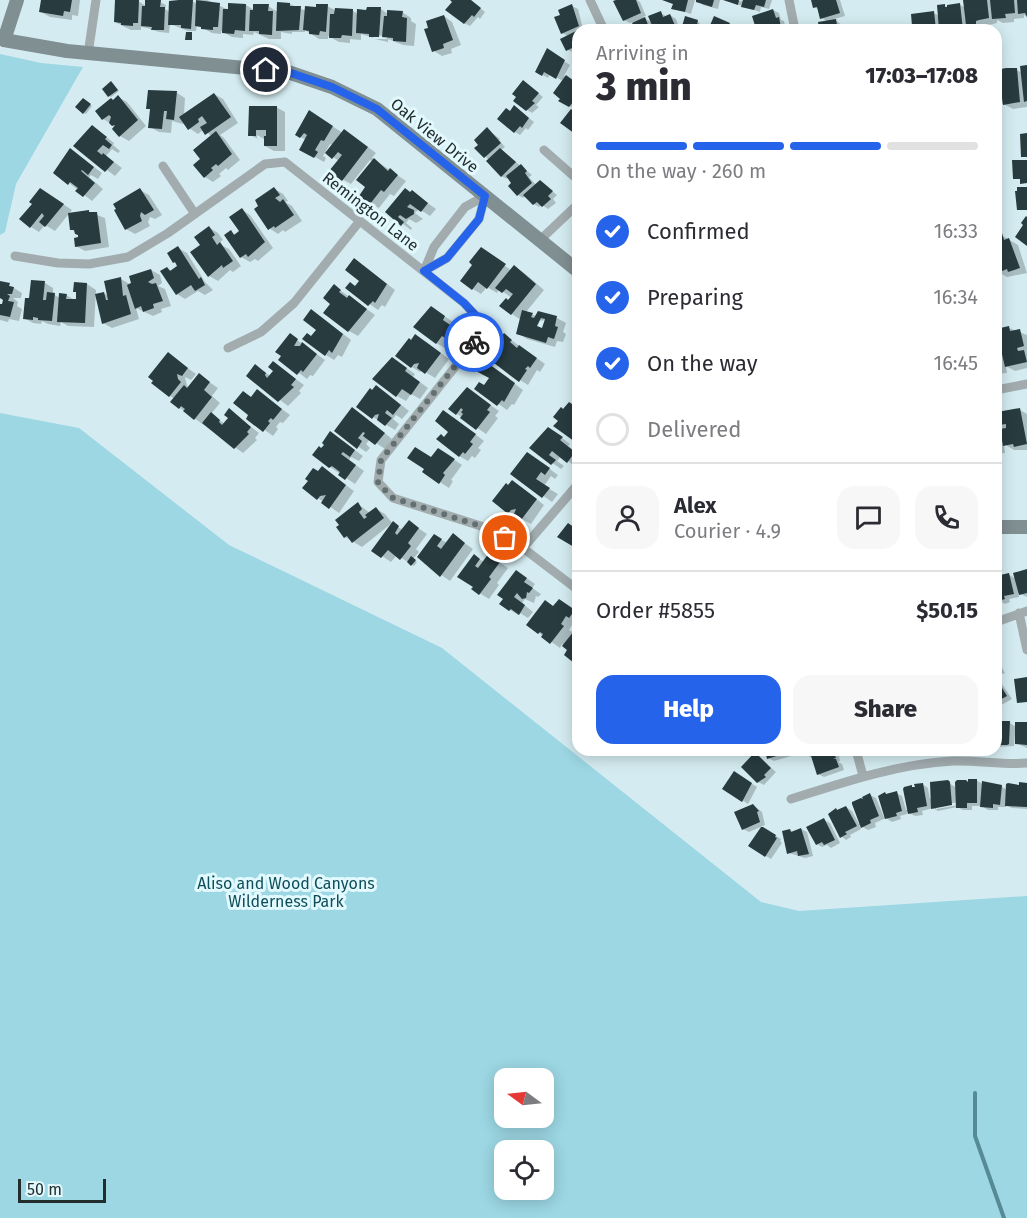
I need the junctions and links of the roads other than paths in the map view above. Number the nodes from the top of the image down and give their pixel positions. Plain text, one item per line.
1 (17, 0) edge
2 (96, 0) edge
3 (590, 0) edge
4 (789, 0) edge
5 (601, 24) edge
6 (794, 24) edge
7 (2, 40) edge
8 (88, 54) junction
9 (544, 150) dead end
10 (163, 166) dead end
11 (572, 175) edge
12 (485, 196) junction
13 (572, 210) edge
14 (195, 214) junction
15 (359, 222) junction
16 (444, 235) junction
17 (540, 240) junction
18 (457, 245) junction
19 (15, 256) dead end
20 (572, 266) edge
21 (424, 271) junction
22 (228, 348) dead end
23 (1027, 384) edge
24 (1002, 389) edge
25 (572, 491) edge
26 (1027, 526) edge
27 (1002, 527) edge
28 (523, 548) junction
29 (572, 585) edge
30 (1023, 612) edge
31 (1002, 620) edge
32 (1027, 650) edge
33 (858, 756) edge
34 (1027, 762) edge
35 (863, 776) junction
36 (791, 799) dead end

1 - 7 street
2 - 8 street
3 - 5 street
4 - 6 street
7 - 8 street, Oak View Drive
8 - 12 street, Oak View Drive
9 - 11 street
10 - 14 street
12 - 16 street
12 - 17 street, Oak View Drive
12 - 18 street
13 - 17 street
14 - 15 street, Remington Lane
14 - 19 street, Remington Lane
15 - 21 street, Remington Lane
15 - 22 street
16 - 18 street
16 - 21 street
17 - 20 street, Oak View Drive
18 - 21 street
21 - 28 street, Remington Lane
23 - 24 street
25 - 28 street
26 - 27 street
28 - 29 street, Remington Lane
30 - 31 street
30 - 32 street
33 - 35 street
34 - 35 street
35 - 36 street

